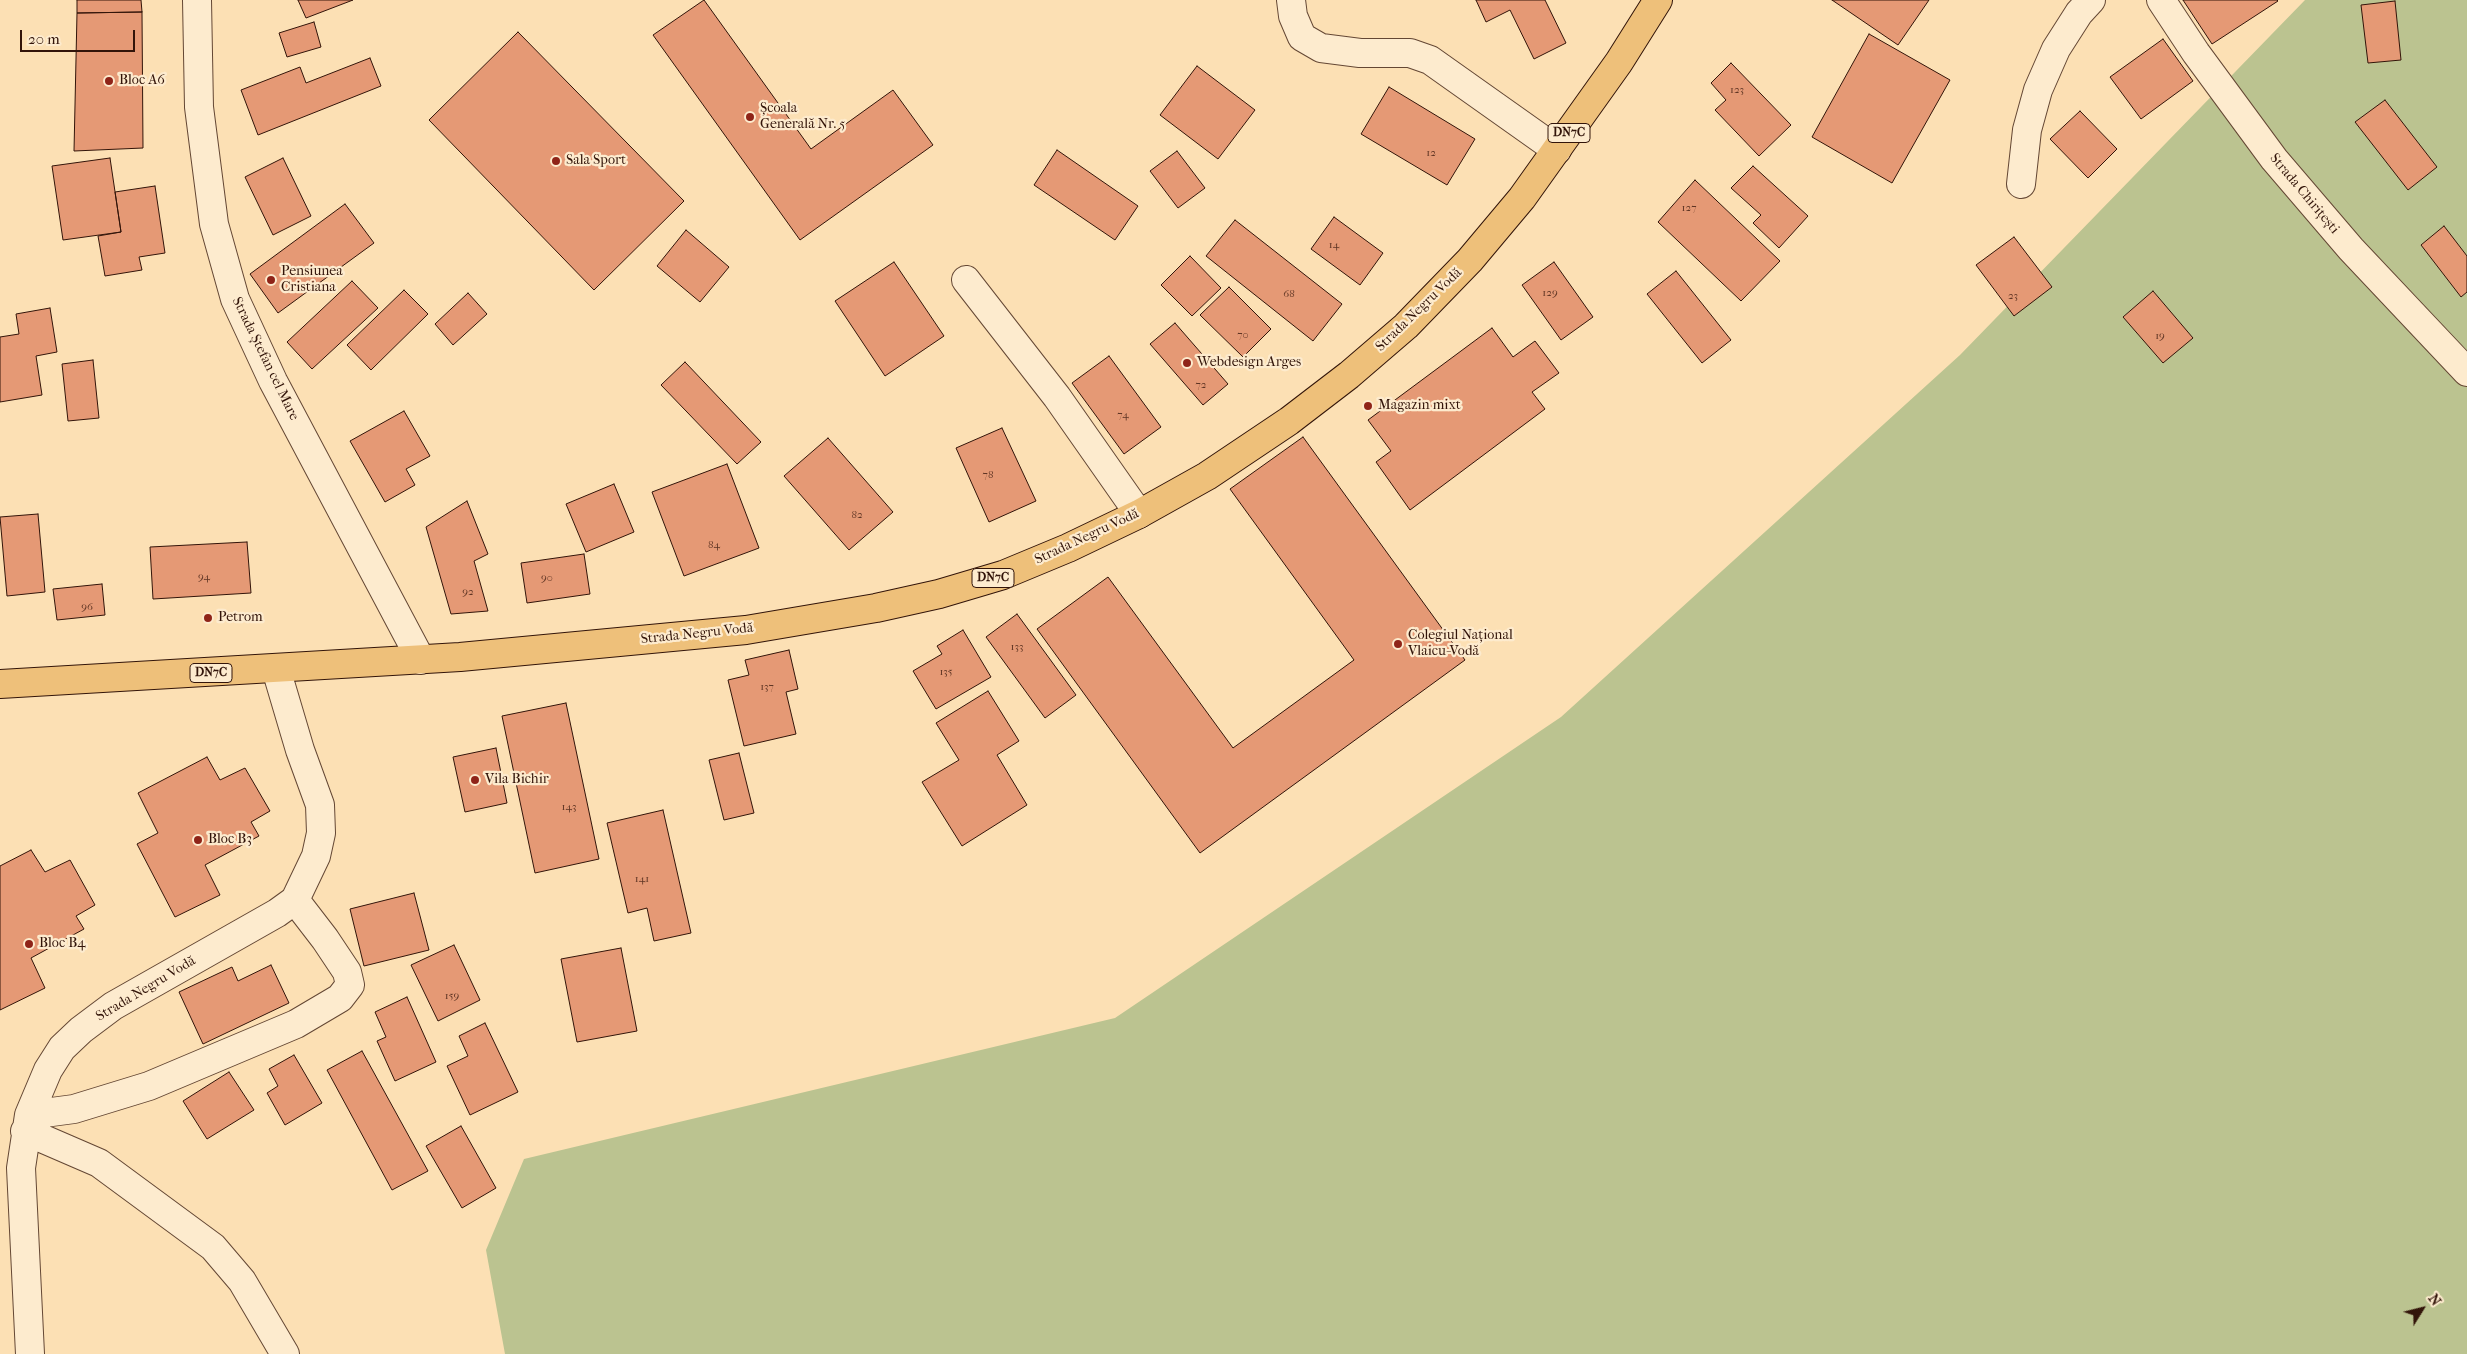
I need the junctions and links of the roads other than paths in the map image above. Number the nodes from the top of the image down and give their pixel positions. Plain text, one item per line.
1 (197, 0) edge
2 (1290, 0) edge
3 (1658, 0) edge
4 (2091, 0) edge
5 (2162, 0) edge
6 (1557, 150) junction
7 (2021, 184) dead end
8 (966, 280) dead end
9 (2467, 372) edge
10 (1139, 514) junction
11 (421, 660) junction
12 (276, 668) junction
13 (0, 684) edge
14 (295, 900) junction
15 (27, 1123) junction
16 (30, 1354) edge
17 (285, 1354) edge

1 - 11 street, Strada Ștefan cel Mare
2 - 6 street
3 - 6 main road, Strada Negru Vodă / DN7C
4 - 7 street
5 - 9 street, Strada Chirițești
6 - 10 main road, Strada Negru Vodă / DN7C
8 - 10 street
10 - 11 main road, Strada Negru Vodă / DN7C
11 - 12 main road, Strada Negru Vodă / DN7C
12 - 13 main road, Strada Negru Vodă / DN7C
12 - 14 street, Strada Negru Vodă
14 - 15 street, Strada Negru Vodă
14 - 15 street
15 - 16 street, Strada Negru Vodă
15 - 17 street

